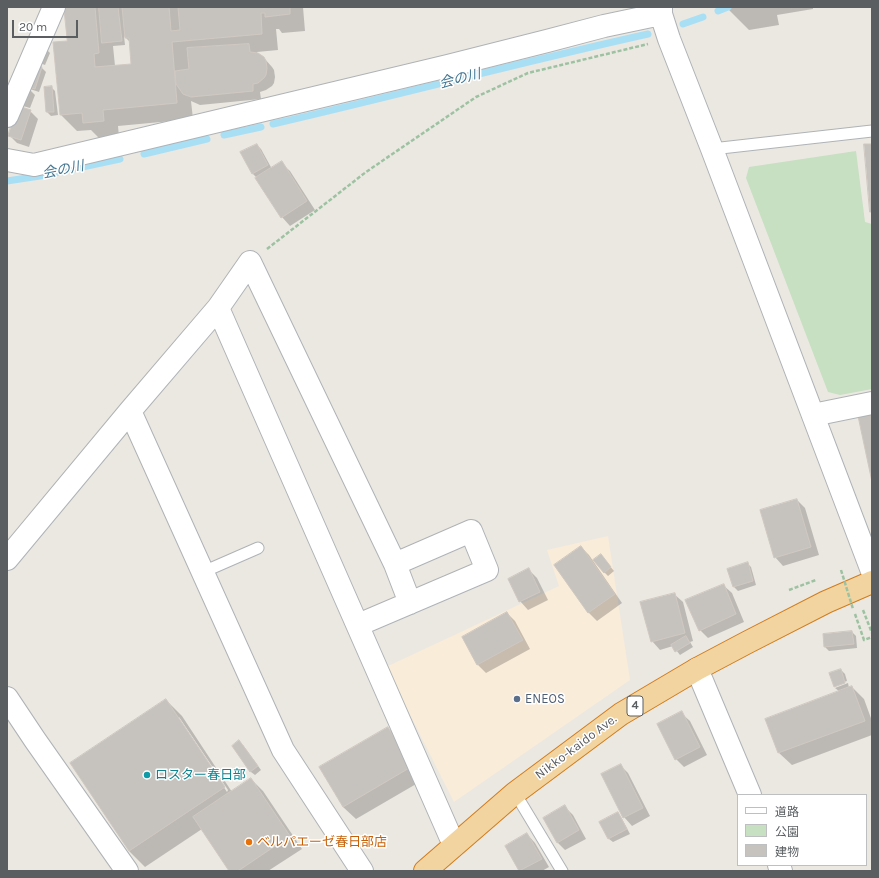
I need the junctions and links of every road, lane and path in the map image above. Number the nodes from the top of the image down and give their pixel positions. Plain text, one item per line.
1 (54, 7) edge
2 (661, 11) edge
3 (670, 39) junction
4 (7, 116) edge
5 (872, 131) edge
6 (712, 149) junction
7 (7, 160) edge
8 (250, 262) junction
9 (218, 308) junction
10 (872, 403) edge
11 (130, 411) junction
12 (813, 415) junction
13 (258, 548) dead end
14 (7, 559) edge
15 (395, 564) junction
16 (841, 570) dead end
17 (872, 571) edge
18 (203, 572) junction
19 (872, 582) edge
20 (410, 603) junction
21 (863, 608) dead end
22 (358, 625) junction
23 (872, 634) edge
24 (872, 637) edge
25 (697, 669) junction
26 (7, 698) edge
27 (515, 793) junction
28 (750, 794) edge
29 (454, 845) junction
30 (127, 871) edge
31 (362, 871) edge
32 (425, 871) edge
33 (562, 871) edge

1 - 4 street
2 - 3 street
2 - 7 street
3 - 6 street
3 - 8 path
5 - 6 lane
6 - 12 street
8 - 9 street
8 - 15 street
9 - 11 street
9 - 22 street
10 - 12 street
11 - 14 street
11 - 18 street
12 - 17 street
13 - 18 lane
15 - 20 street
15 - 20 street
16 - 24 path, bridge
18 - 31 street
19 - 25 highway, Nikko-kaido Ave. / 4
20 - 22 street
21 - 23 path
22 - 29 street
25 - 27 highway, Nikko-kaido Ave. / 4
25 - 28 street
26 - 30 street
27 - 29 highway, Nikko-kaido Ave. / 4
27 - 33 lane
29 - 32 highway, Nikko-kaido Ave. / 4

